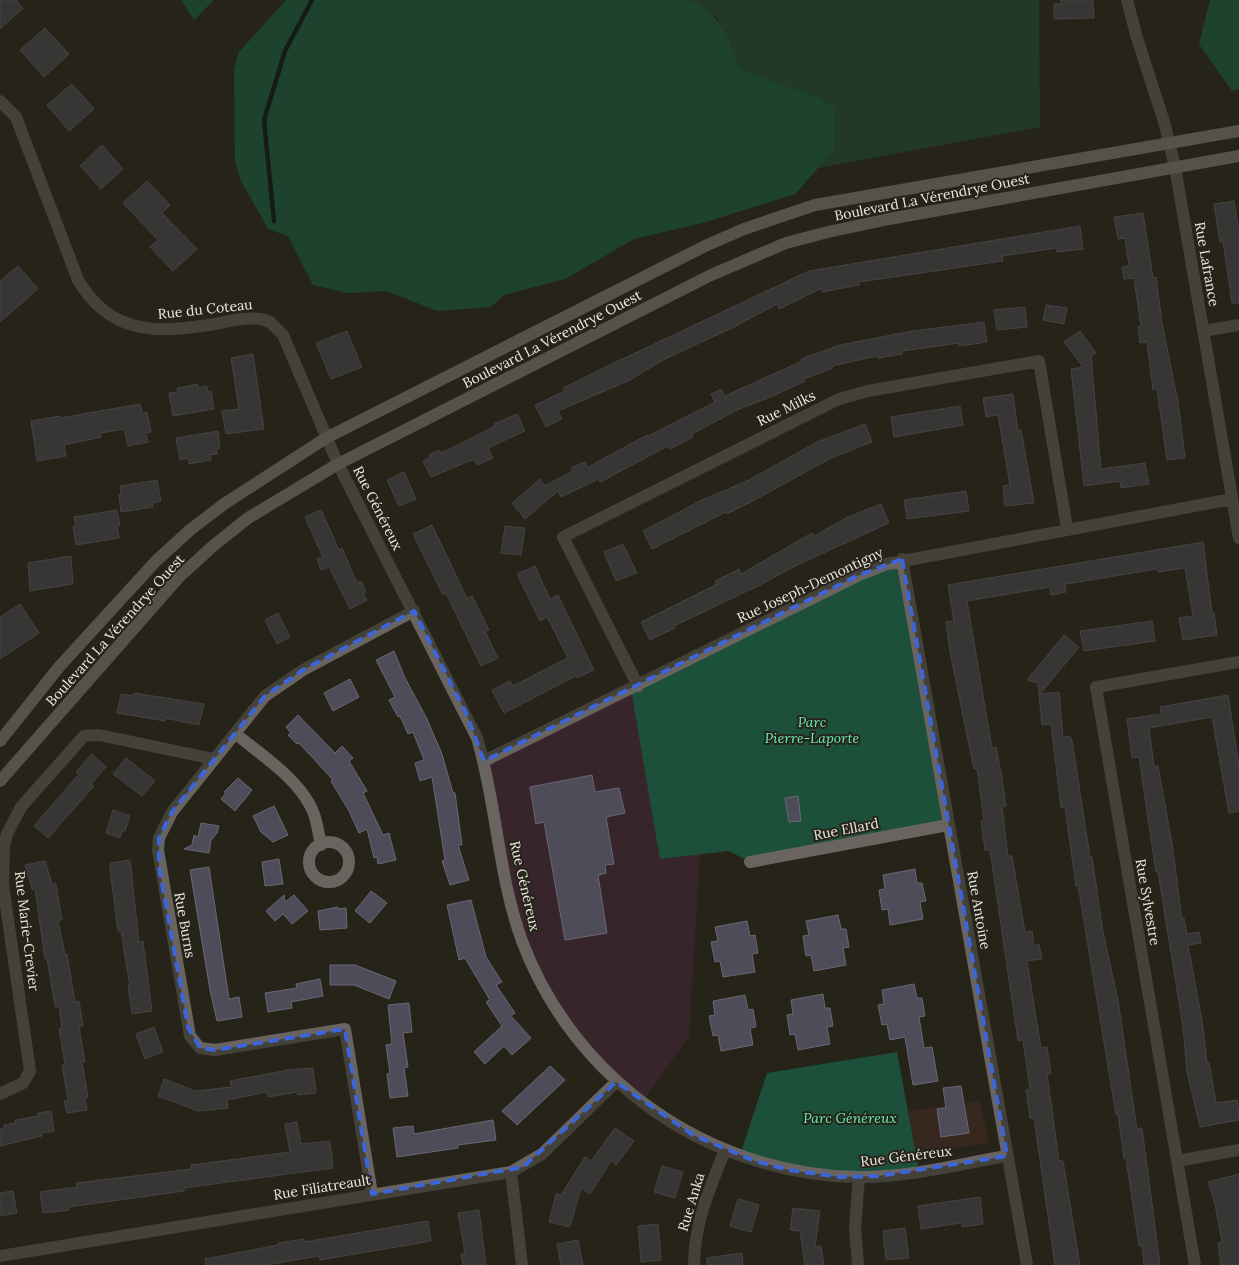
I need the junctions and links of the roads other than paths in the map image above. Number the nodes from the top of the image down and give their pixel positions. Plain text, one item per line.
1 (1127, 0) edge
2 (0, 102) edge
3 (1239, 131) edge
4 (1169, 144) junction
5 (1239, 156) edge
6 (1174, 167) junction
7 (1239, 325) edge
8 (1204, 331) junction
9 (326, 438) junction
10 (338, 464) junction
11 (1232, 499) junction
12 (1067, 528) junction
13 (1239, 538) edge
14 (902, 559) junction
15 (414, 612) junction
16 (1239, 662) edge
17 (638, 686) junction
18 (32, 702) junction
19 (0, 734) edge
20 (236, 734) junction
21 (0, 741) edge
22 (214, 759) junction
23 (484, 761) junction
24 (0, 781) edge
25 (948, 825) junction
26 (321, 845) dead end
27 (750, 862) dead end
28 (616, 1082) junction
29 (0, 1094) edge
30 (725, 1150) junction
31 (1239, 1150) edge
32 (1007, 1156) junction
33 (1177, 1161) junction
34 (511, 1172) junction
35 (859, 1177) junction
36 (372, 1194) junction
37 (0, 1256) edge
38 (522, 1265) edge
39 (694, 1265) edge
40 (858, 1265) edge
41 (1027, 1265) edge
42 (1195, 1265) edge

1 - 4 street, Rue Lafrance
2 - 9 street, Rue du Coteau
3 - 4 main road, Boulevard La Vérendrye Ouest
4 - 6 street, Rue Lafrance
4 - 9 main road, Boulevard La Vérendrye Ouest
5 - 6 main road, Boulevard La Vérendrye Ouest
6 - 8 street, Rue Lafrance
6 - 10 main road, Boulevard La Vérendrye Ouest
7 - 8 street
8 - 11 street, Rue Lafrance
9 - 10 street, Rue Généreux
9 - 18 main road, Boulevard La Vérendrye Ouest
10 - 15 street, Rue Généreux
10 - 24 main road, Boulevard La Vérendrye Ouest
11 - 12 street, Rue Joseph-Demontigny
11 - 13 street, Rue Lafrance
12 - 14 street, Rue Joseph-Demontigny
12 - 17 street, Rue Milks
14 - 17 street, Rue Joseph-Demontigny
14 - 25 street, Rue Antoine
15 - 20 street, Rue Burns
15 - 23 street, Rue Généreux
16 - 33 street, Rue Sylvestre
17 - 23 street, Rue Joseph-Demontigny
18 - 19 main road
18 - 21 main road, Boulevard La Vérendrye Ouest
20 - 22 street, Rue Burns
20 - 26 street
22 - 29 street, Rue Marie-Crevier
22 - 36 street, Rue Burns
23 - 28 street, Rue Généreux
25 - 27 street, Rue Ellard
25 - 32 street, Rue Antoine
28 - 30 street, Rue Généreux
28 - 34 street, Rue Filiatreault
30 - 35 street, Rue Généreux
30 - 39 street, Rue Anka
31 - 33 street
32 - 35 street, Rue Généreux
32 - 41 street, Rue Antoine
33 - 42 street, Rue Sylvestre
34 - 36 street, Rue Filiatreault
34 - 38 street
35 - 40 street
36 - 37 street, Rue Filiatreault

